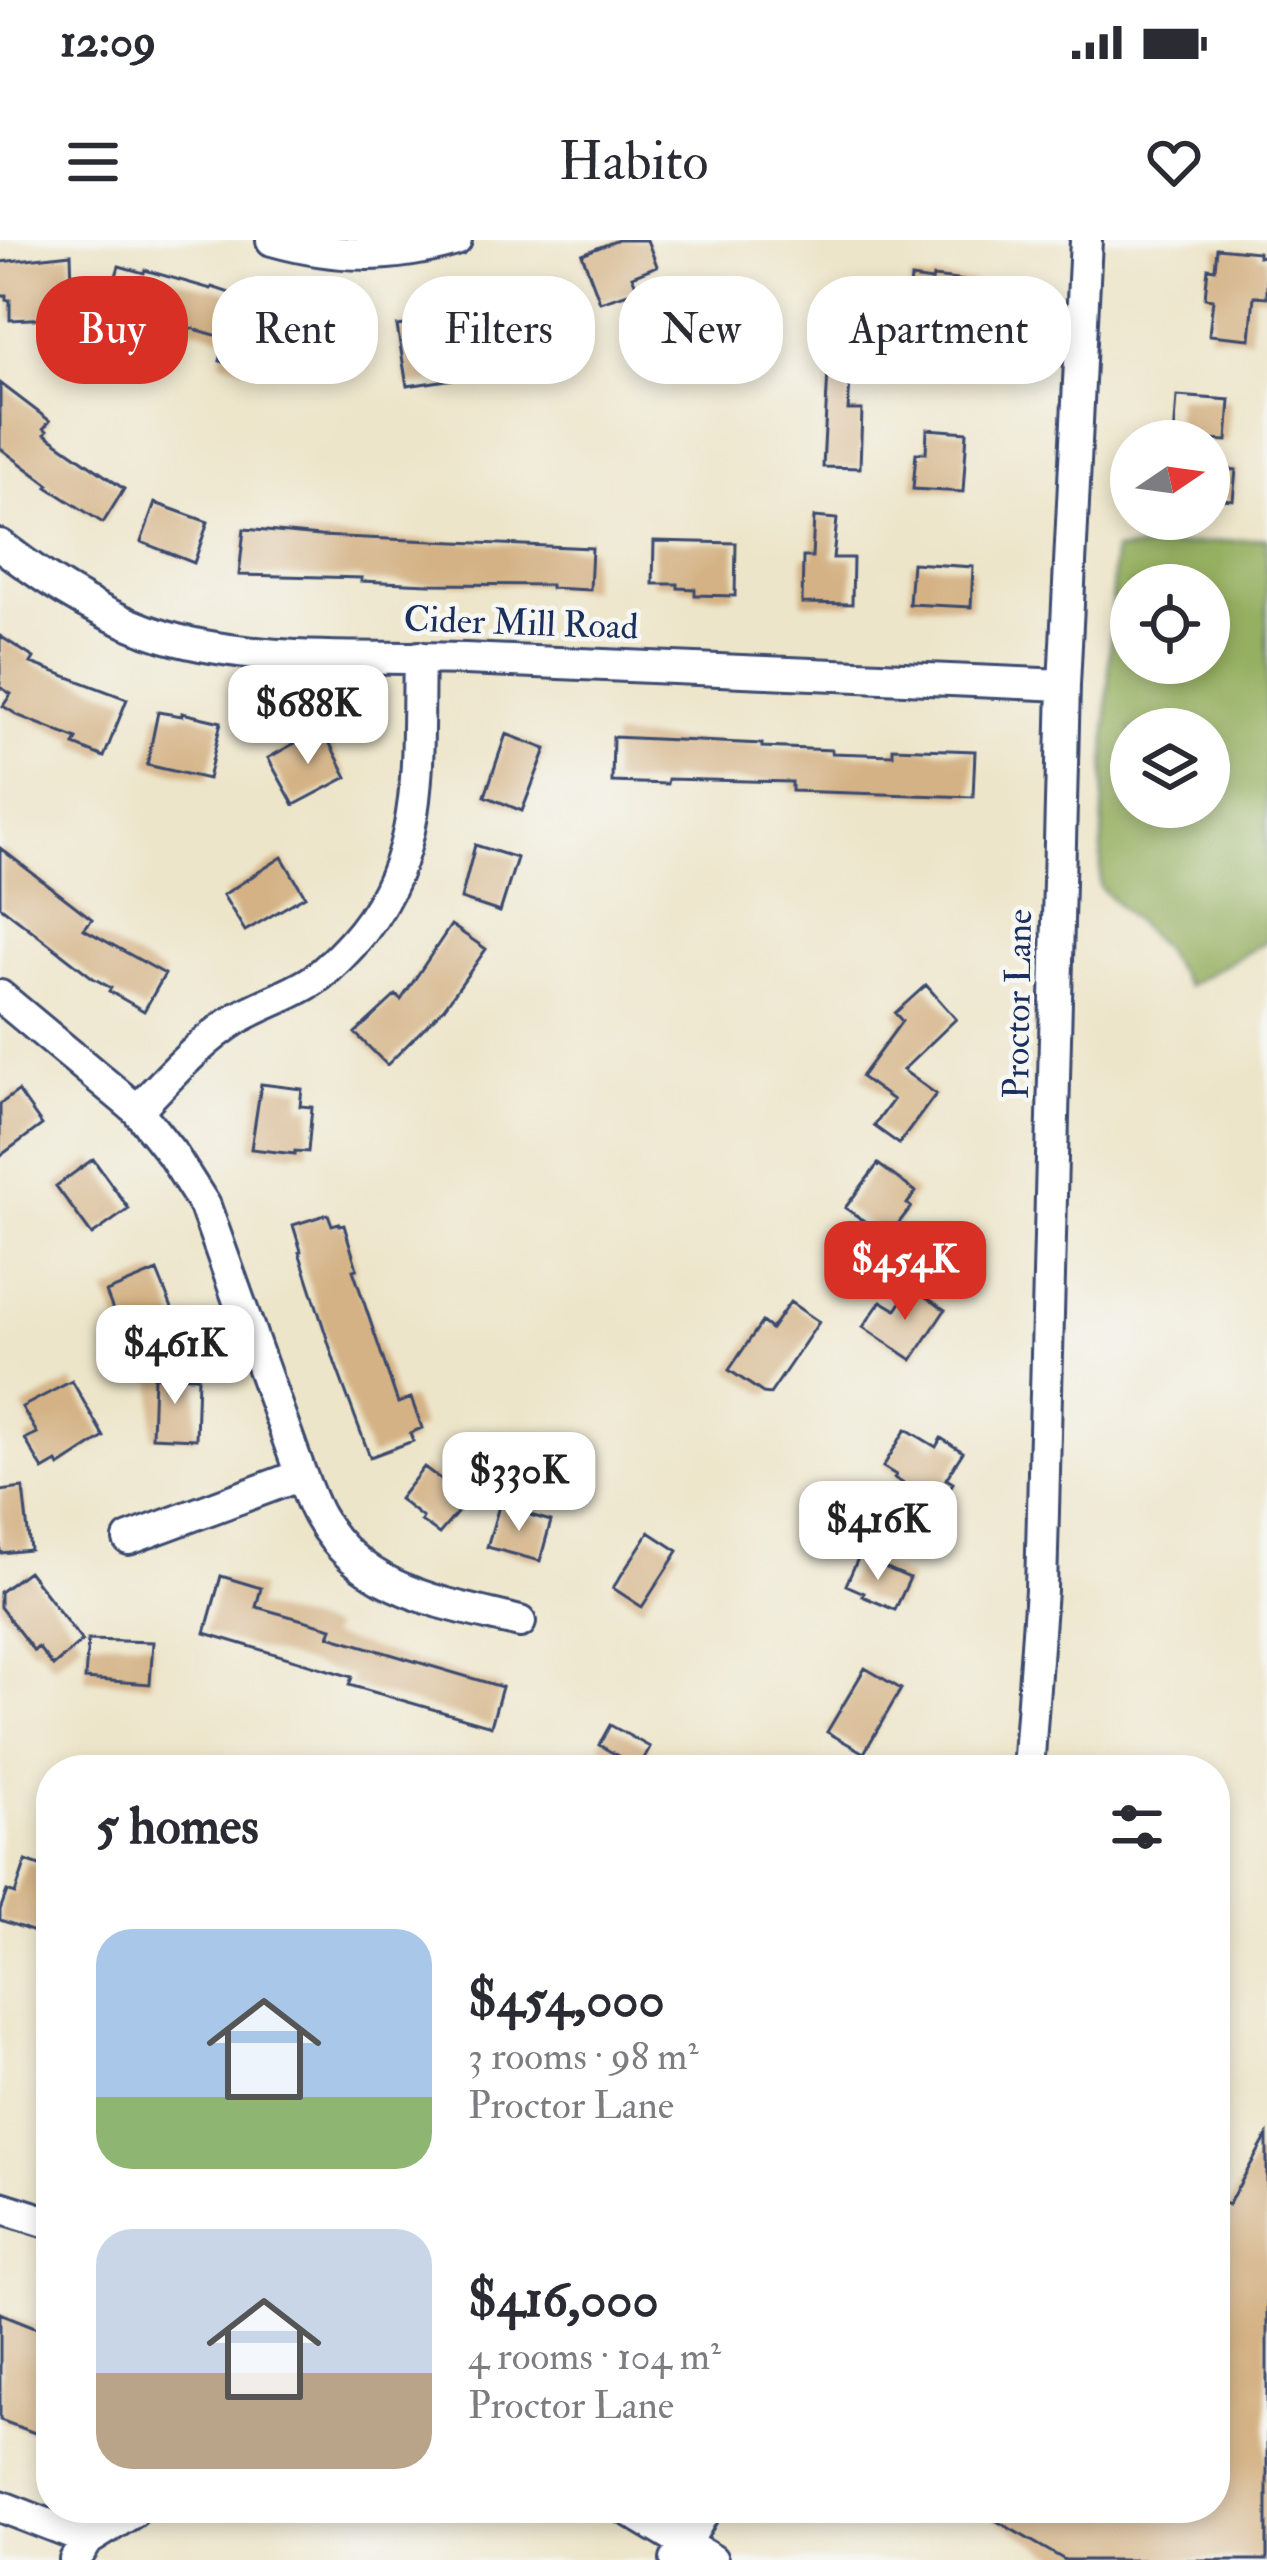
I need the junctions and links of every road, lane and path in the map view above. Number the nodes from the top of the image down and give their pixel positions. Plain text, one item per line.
1 (272, 240) edge
2 (456, 240) edge
3 (1086, 240) edge
4 (0, 545) edge
5 (418, 657) junction
6 (1064, 685) junction
7 (0, 997) edge
8 (137, 1110) junction
9 (301, 1475) junction
10 (129, 1539) dead end
11 (520, 1622) dead end
12 (1029, 1755) edge
13 (0, 2206) edge
14 (36, 2217) edge
15 (0, 2506) edge
16 (118, 2523) edge
17 (646, 2523) edge
18 (701, 2523) edge
19 (82, 2550) edge
20 (691, 2555) edge

1 - 2 street
3 - 6 street, Proctor Lane
4 - 5 street, Cider Mill Road
5 - 6 street, Cider Mill Road
5 - 8 street
6 - 12 street, Proctor Lane
7 - 8 street
8 - 9 street
9 - 10 street
9 - 11 street
13 - 14 street
15 - 19 street
16 - 19 street
17 - 20 street
18 - 20 street

